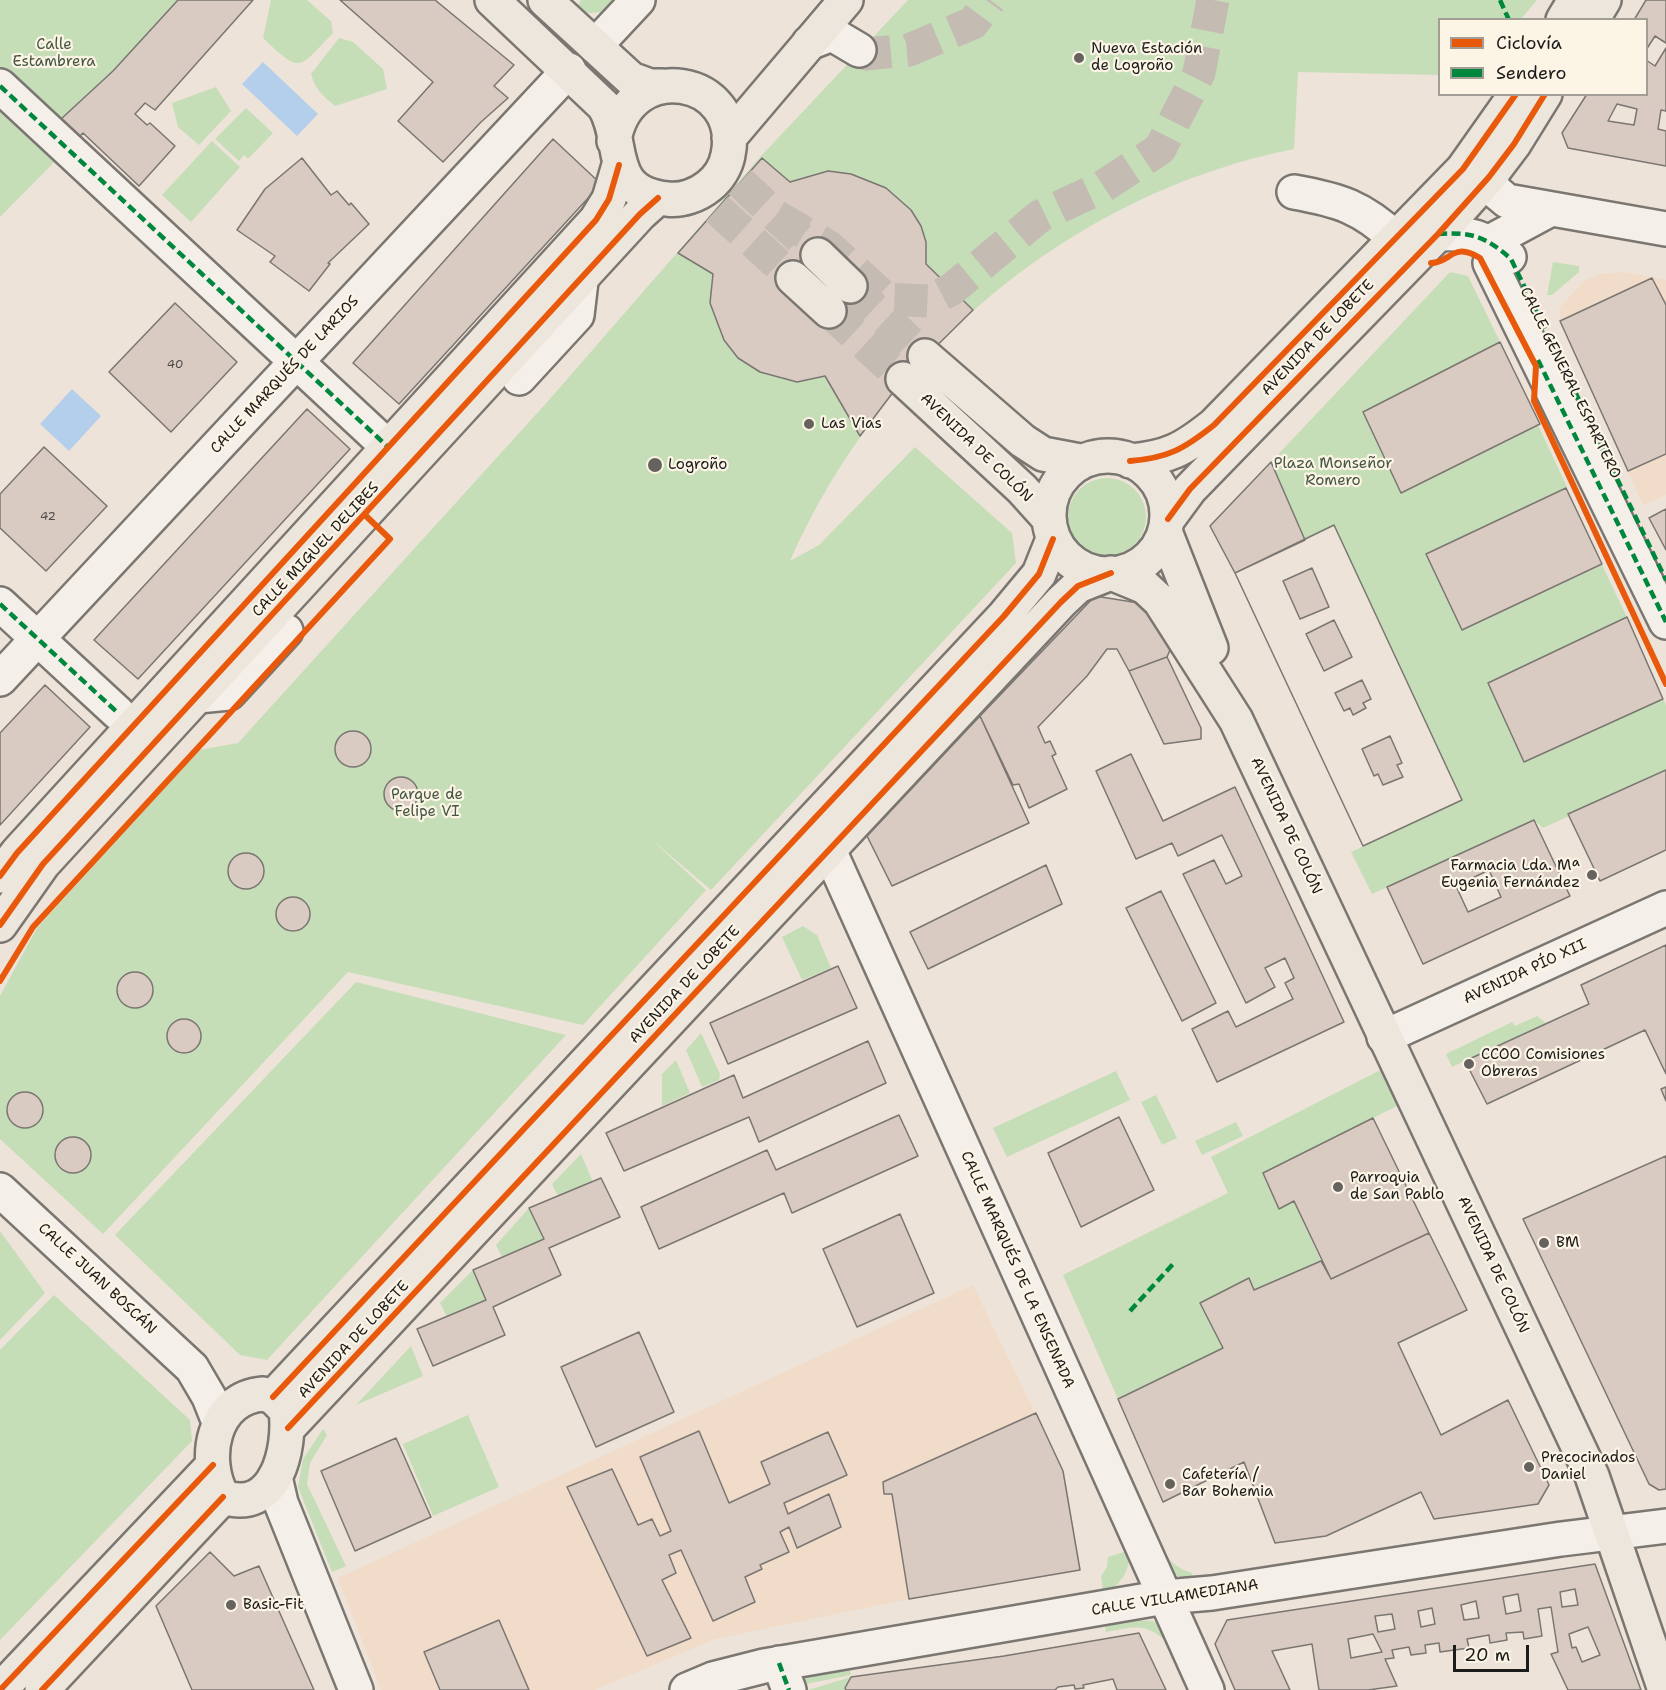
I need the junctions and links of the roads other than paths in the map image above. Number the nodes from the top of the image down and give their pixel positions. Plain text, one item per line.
1 (492, 0) edge
2 (545, 0) edge
3 (638, 0) edge
4 (846, 0) edge
5 (1575, 0) edge
6 (1604, 0) edge
7 (1564, 18) edge
8 (1593, 18) edge
9 (809, 43) junction
10 (595, 46) junction
11 (859, 50) tunnel mouth
12 (569, 70) junction
13 (0, 86) edge
14 (662, 86) junction
15 (1515, 96) edge
16 (1544, 96) edge
17 (733, 127) junction
18 (617, 153) junction
19 (1476, 173) junction
20 (740, 182) tunnel mouth
21 (1294, 192) dead end
22 (665, 199) junction
23 (717, 209) tunnel mouth
24 (1551, 209) junction
25 (1666, 229) edge
26 (1438, 234) junction
27 (1396, 239) junction
28 (1494, 243) junction
29 (818, 255) tunnel mouth
30 (793, 278) tunnel mouth
31 (581, 281) junction
32 (850, 286) tunnel mouth
33 (829, 311) tunnel mouth
34 (296, 362) junction
35 (519, 378) dead end
36 (388, 447) junction
37 (1080, 461) junction
38 (1130, 461) junction
39 (1167, 526) junction
40 (1051, 529) junction
41 (1111, 573) junction
42 (1666, 580) edge
43 (0, 604) edge
44 (1666, 622) edge
45 (285, 631) dead end
46 (38, 638) junction
47 (0, 679) edge
48 (198, 696) junction
49 (118, 713) dead end
50 (1236, 720) junction
51 (828, 850) junction
52 (0, 876) edge
53 (1666, 908) edge
54 (0, 925) edge
55 (1384, 1037) junction
56 (0, 1190) edge
57 (192, 1368) junction
58 (262, 1396) junction
59 (219, 1422) junction
60 (288, 1428) junction
61 (213, 1466) junction
62 (276, 1477) junction
63 (231, 1500) junction
64 (1666, 1526) edge
65 (1610, 1533) junction
66 (300, 1551) junction
67 (1165, 1597) junction
68 (784, 1677) edge
69 (0, 1690) edge
70 (42, 1690) edge
71 (356, 1690) edge
72 (687, 1690) edge
73 (1207, 1690) edge
74 (1665, 1690) edge

1 - 12 main road
2 - 10 main road
3 - 10 street
4 - 9 main road
5 - 7 main road
6 - 8 main road
9 - 11 street
9 - 17 main road
10 - 14 main road
12 - 18 main road
12 - 34 street, CALLE MARQUÉS DE LARIOS
13 - 34 street
14 - 17 main road
14 - 18 main road
15 - 19 main road
16 - 19 main road
17 - 20 main road
17 - 22 main road
18 - 22 main road
18 - 36 main road, CALLE MIGUEL DELIBES
19 - 24 street
19 - 26 main road, AVENIDA DE LOBETE
19 - 27 main road, AVENIDA DE LOBETE
21 - 27 street
22 - 23 main road
22 - 31 main road, CALLE MIGUEL DELIBES
24 - 25 street
24 - 28 street
26 - 28 street, CALLE GENERAL ESPARTERO
26 - 39 main road, AVENIDA DE LOBETE
27 - 38 main road, AVENIDA DE LOBETE
28 - 42 street, CALLE GENERAL ESPARTERO
28 - 44 street
29 - 32 main road
30 - 33 main road
31 - 35 street
31 - 48 main road, CALLE MIGUEL DELIBES
34 - 36 street
34 - 46 street, CALLE MARQUÉS DE LARIOS
36 - 52 main road, CALLE MIGUEL DELIBES
37 - 38 main road
37 - 40 main road
37 - 40 main road, AVENIDA DE COLÓN
38 - 39 main road
39 - 41 main road
39 - 50 main road, AVENIDA DE COLÓN
40 - 41 main road
40 - 58 main road, AVENIDA DE LOBETE
41 - 50 main road, AVENIDA DE COLÓN
41 - 51 main road, AVENIDA DE LOBETE
43 - 46 street
45 - 48 street
46 - 47 street, CALLE MARQUÉS DE LARIOS
46 - 49 street
48 - 54 main road, CALLE MIGUEL DELIBES
50 - 55 main road, AVENIDA DE COLÓN
51 - 60 main road, AVENIDA DE LOBETE
51 - 67 street, CALLE MARQUÉS DE LA ENSENADA
53 - 55 street, AVENIDA PÍO XII
55 - 65 main road, AVENIDA DE COLÓN
56 - 57 street, CALLE JUAN BOSCÁN
57 - 58 street, CALLE JUAN BOSCÁN
57 - 59 street, CALLE JUAN BOSCÁN
58 - 59 main road
58 - 60 main road
59 - 61 main road
60 - 62 main road
61 - 63 main road
61 - 69 main road
62 - 63 main road
62 - 66 street
63 - 66 street
63 - 70 main road
64 - 65 street, CALLE VILLAMEDIANA
65 - 67 street, CALLE VILLAMEDIANA
65 - 74 main road, AVENIDA DE COLÓN
66 - 71 street
67 - 68 street, CALLE VILLAMEDIANA
67 - 73 street, CALLE MARQUÉS DE LA ENSENADA
68 - 72 street, CALLE VILLAMEDIANA

